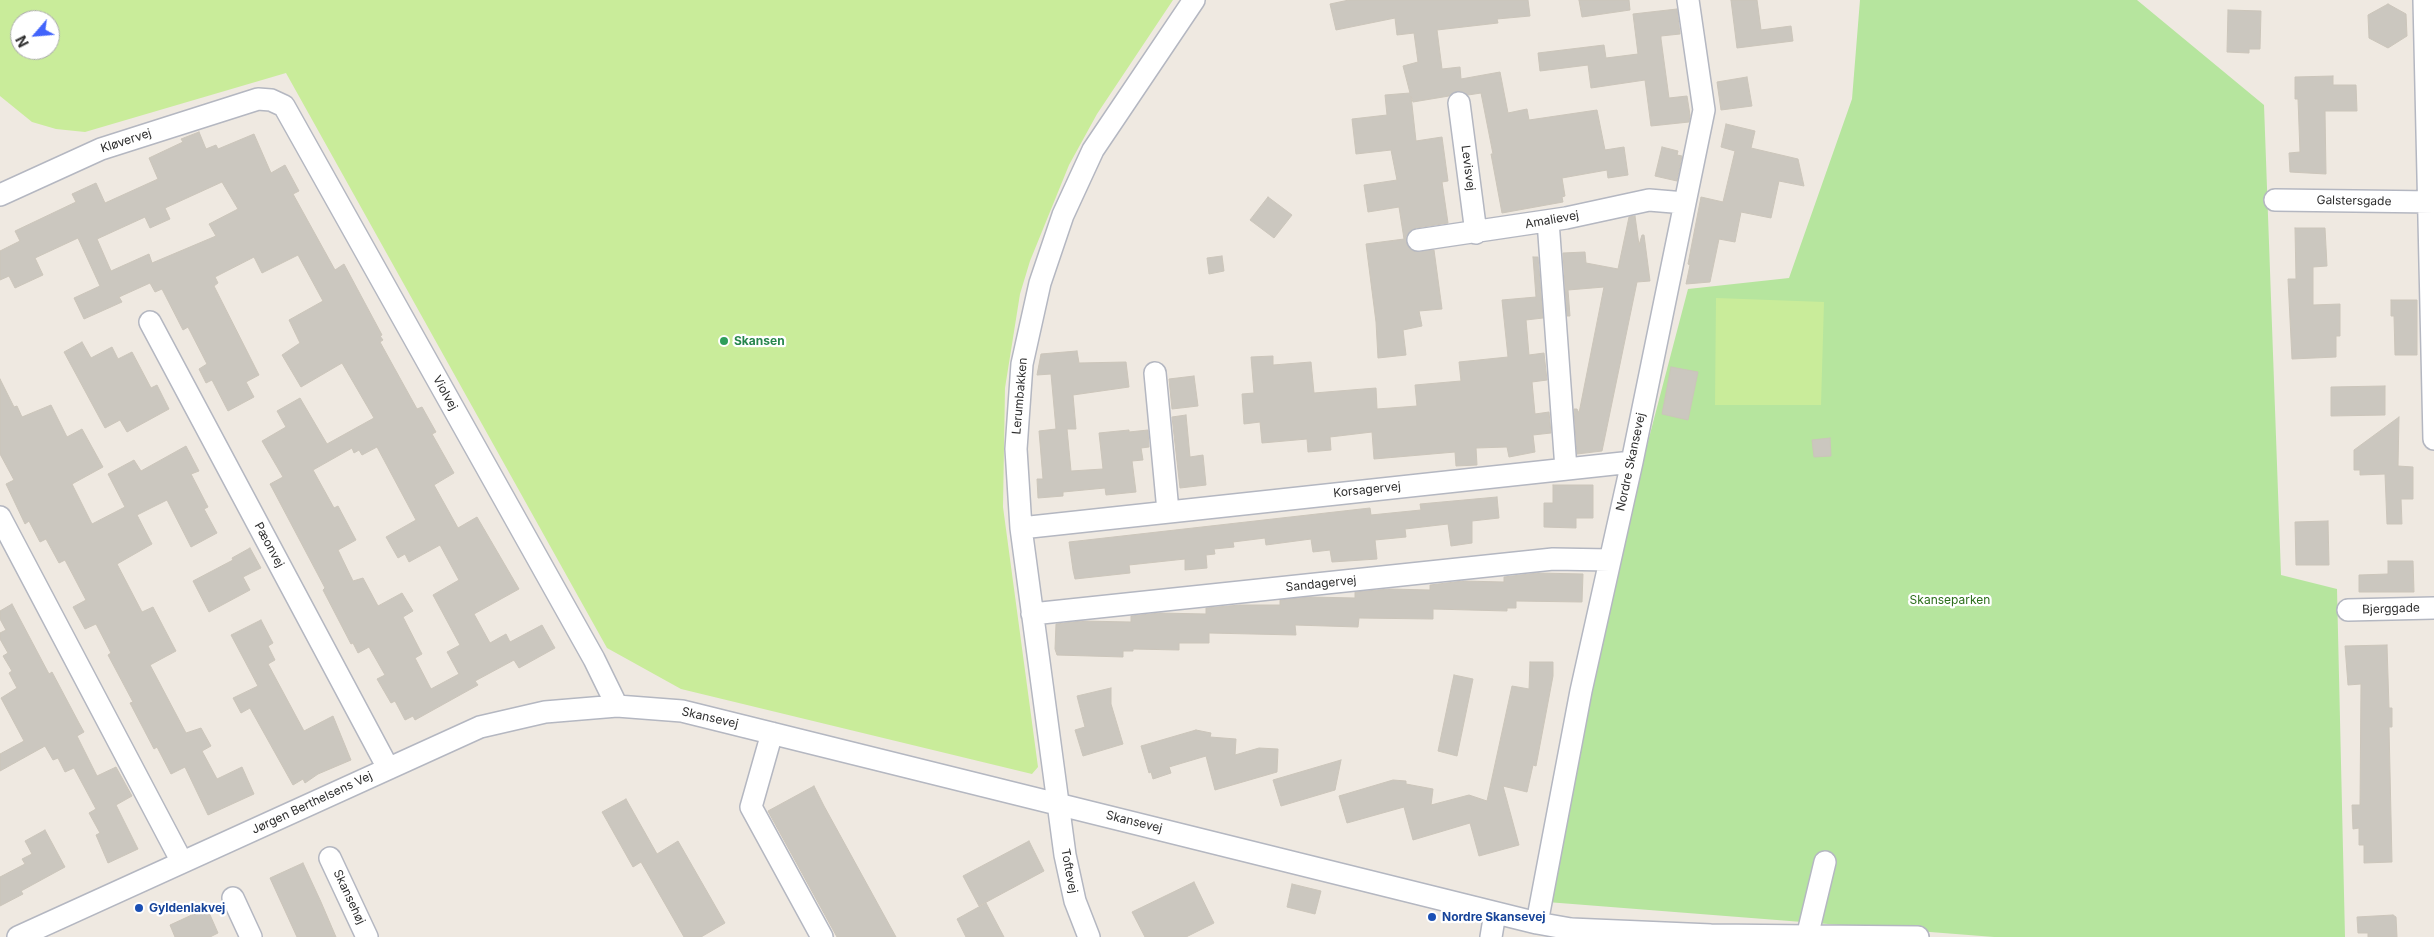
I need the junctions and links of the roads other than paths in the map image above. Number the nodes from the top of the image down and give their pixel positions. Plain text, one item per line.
1 (1194, 0) edge
2 (1688, 0) edge
3 (2424, 0) edge
4 (258, 100) joint
5 (1459, 103) dead end
6 (0, 195) edge
7 (2274, 200) dead end
8 (2431, 202) edge
9 (1685, 203) junction
10 (1548, 221) junction
11 (1476, 233) junction
12 (1418, 240) dead end
13 (150, 322) dead end
14 (1155, 373) dead end
15 (2434, 439) edge
16 (1632, 462) junction
17 (1566, 469) junction
18 (1168, 511) junction
19 (0, 517) edge
20 (1021, 528) junction
21 (1610, 560) junction
22 (2434, 608) edge
23 (2348, 610) dead end
24 (1032, 614) junction
25 (617, 706) junction
26 (772, 733) junction
27 (388, 768) junction
28 (1059, 803) junction
29 (330, 858) dead end
30 (182, 862) junction
31 (1825, 862) dead end
32 (233, 898) dead end
33 (1495, 913) junction
34 (1537, 923) junction
35 (1573, 933) edge
36 (1807, 936) edge
37 (18, 937) edge
38 (251, 937) edge
39 (367, 937) edge
40 (822, 937) edge
41 (1089, 937) edge
42 (1491, 937) edge
43 (1918, 937) edge

1 - 20 street, Lerumbakken
2 - 9 street, Nordre Skansevej
3 - 8 street
4 - 6 street, Kløvervej
4 - 25 street, Violvej
5 - 11 street, Levisvej
7 - 8 street, Galstersgade
8 - 15 street
9 - 10 street, Amalievej
9 - 16 street, Nordre Skansevej
10 - 11 street, Amalievej
10 - 17 street
11 - 12 street, Amalievej
13 - 27 street, Pæonvej
14 - 18 street
16 - 17 street, Korsagervej
16 - 21 street, Nordre Skansevej
17 - 18 street, Korsagervej
18 - 20 street, Korsagervej
19 - 30 street
20 - 24 street, Lerumbakken
21 - 24 street, Sandagervej
21 - 34 street, Nordre Skansevej
22 - 23 street, Bjerggade
24 - 28 street, Lerumbakken
25 - 26 street, Skansevej
25 - 27 street, Jørgen Berthelsens Vej
26 - 28 street, Skansevej
26 - 40 street
27 - 30 street, Jørgen Berthelsens Vej
28 - 33 street, Skansevej
28 - 41 street, Toftevej
29 - 39 street, Skansehøj
30 - 37 street, Jørgen Berthelsens Vej
31 - 36 street
32 - 38 street
33 - 34 street, Skansevej
33 - 42 street
34 - 35 street, Skansevej
35 - 36 street, Skansevej
36 - 43 street, Skansevej

